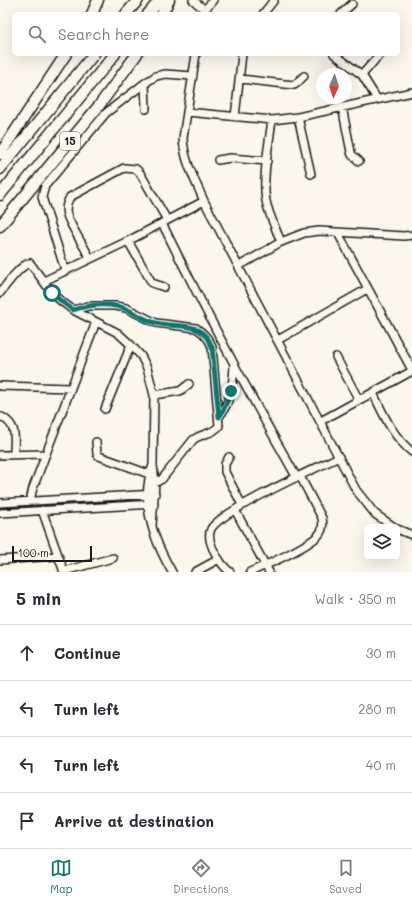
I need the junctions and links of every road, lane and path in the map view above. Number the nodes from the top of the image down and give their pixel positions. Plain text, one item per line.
1 (98, 0) edge
2 (138, 0) edge
3 (160, 0) edge
4 (169, 0) edge
5 (193, 0) edge
6 (213, 0) edge
7 (274, 0) edge
8 (352, 4) dead end
9 (93, 12) edge
10 (128, 12) edge
11 (150, 12) edge
12 (163, 12) edge
13 (205, 12) edge
14 (264, 12) edge
15 (342, 12) edge
16 (65, 56) edge
17 (92, 56) edge
18 (113, 56) edge
19 (136, 56) edge
20 (196, 56) edge
21 (242, 56) edge
22 (337, 56) edge
23 (378, 56) edge
24 (362, 75) junction
25 (193, 76) junction
26 (304, 76) dead end
27 (240, 79) junction
28 (145, 83) junction
29 (412, 92) edge
30 (377, 100) junction
31 (342, 107) junction
32 (146, 109) dead end
33 (187, 112) junction
34 (235, 117) junction
35 (298, 117) junction
36 (272, 120) junction
37 (0, 154) edge
38 (218, 160) dead end
39 (267, 161) junction
40 (360, 161) dead end
41 (0, 169) edge
42 (311, 174) dead end
43 (0, 195) edge
44 (204, 200) junction
45 (165, 221) junction
46 (0, 226) edge
47 (338, 233) junction
48 (412, 235) edge
49 (128, 240) junction
50 (281, 242) junction
51 (90, 258) junction
52 (239, 266) junction
53 (65, 270) junction
54 (44, 281) junction
55 (164, 287) dead end
56 (367, 289) junction
57 (0, 292) edge
58 (73, 310) junction
59 (96, 322) junction
60 (278, 340) junction
61 (131, 345) junction
62 (336, 357) dead end
63 (234, 364) junction
64 (412, 371) edge
65 (189, 384) dead end
66 (0, 386) edge
67 (71, 388) junction
68 (373, 392) junction
69 (154, 395) junction
70 (359, 400) junction
71 (105, 409) dead end
72 (2, 417) dead end
73 (219, 417) junction
74 (321, 421) junction
75 (96, 442) dead end
76 (412, 452) edge
77 (14, 454) junction
78 (46, 454) junction
79 (0, 455) edge
80 (229, 457) dead end
81 (339, 457) junction
82 (152, 474) junction
83 (298, 477) junction
84 (155, 483) junction
85 (147, 494) junction
86 (155, 494) junction
87 (30, 501) junction
88 (0, 503) edge
89 (150, 504) junction
90 (242, 506) junction
91 (42, 510) junction
92 (235, 510) junction
93 (0, 513) edge
94 (389, 524) edge
95 (400, 530) edge
96 (412, 535) edge
97 (57, 556) junction
98 (113, 558) dead end
99 (219, 559) junction
100 (0, 560) edge
101 (267, 569) edge
102 (64, 572) edge
103 (172, 572) edge
104 (196, 572) edge
105 (230, 572) edge
106 (250, 572) edge

1 - 9 highway
2 - 10 highway
3 - 11 highway
4 - 12 highway
5 - 13 street
6 - 13 street
7 - 14 street
8 - 15 street
16 - 37 highway
17 - 41 highway
18 - 43 highway
19 - 46 highway, 15 / 15
20 - 25 street
21 - 27 street
22 - 24 street
23 - 24 street
24 - 30 street
25 - 28 street
25 - 33 street
26 - 27 street
27 - 34 street
28 - 32 street
28 - 53 street
29 - 30 street
30 - 31 street
31 - 35 street
31 - 40 street
33 - 34 street
33 - 44 street
34 - 36 street
35 - 36 street
35 - 42 street
36 - 39 street
38 - 39 street
39 - 50 street
44 - 45 street
44 - 52 street
45 - 49 street
45 - 51 street
45 - 63 street
47 - 48 street
47 - 50 street
47 - 56 street
49 - 51 street
49 - 55 street
50 - 52 street
51 - 53 street
52 - 60 street
53 - 54 street
54 - 57 street
54 - 58 street
56 - 60 street
56 - 64 street
58 - 59 street
58 - 73 street
59 - 61 street
59 - 67 street
60 - 74 street
61 - 69 street
61 - 71 street
62 - 70 street
63 - 73 street
63 - 83 street
64 - 68 street
65 - 69 street
66 - 67 street
67 - 78 street
68 - 70 street
68 - 76 street
69 - 82 street
70 - 74 street
72 - 77 street
73 - 84 street
74 - 81 street
75 - 82 street
77 - 78 street
77 - 79 street
78 - 87 street
80 - 90 street
81 - 83 street
81 - 94 street
82 - 84 street
82 - 85 street
83 - 90 street
83 - 101 street
84 - 86 street
85 - 86 street
85 - 87 street
85 - 89 street
86 - 89 street
87 - 88 street
89 - 91 street
89 - 103 street
90 - 92 street
91 - 93 street
91 - 97 street
92 - 99 street
92 - 101 street
95 - 96 street
97 - 100 street
97 - 102 street
98 - 102 street
99 - 104 street
99 - 105 street
101 - 106 street

